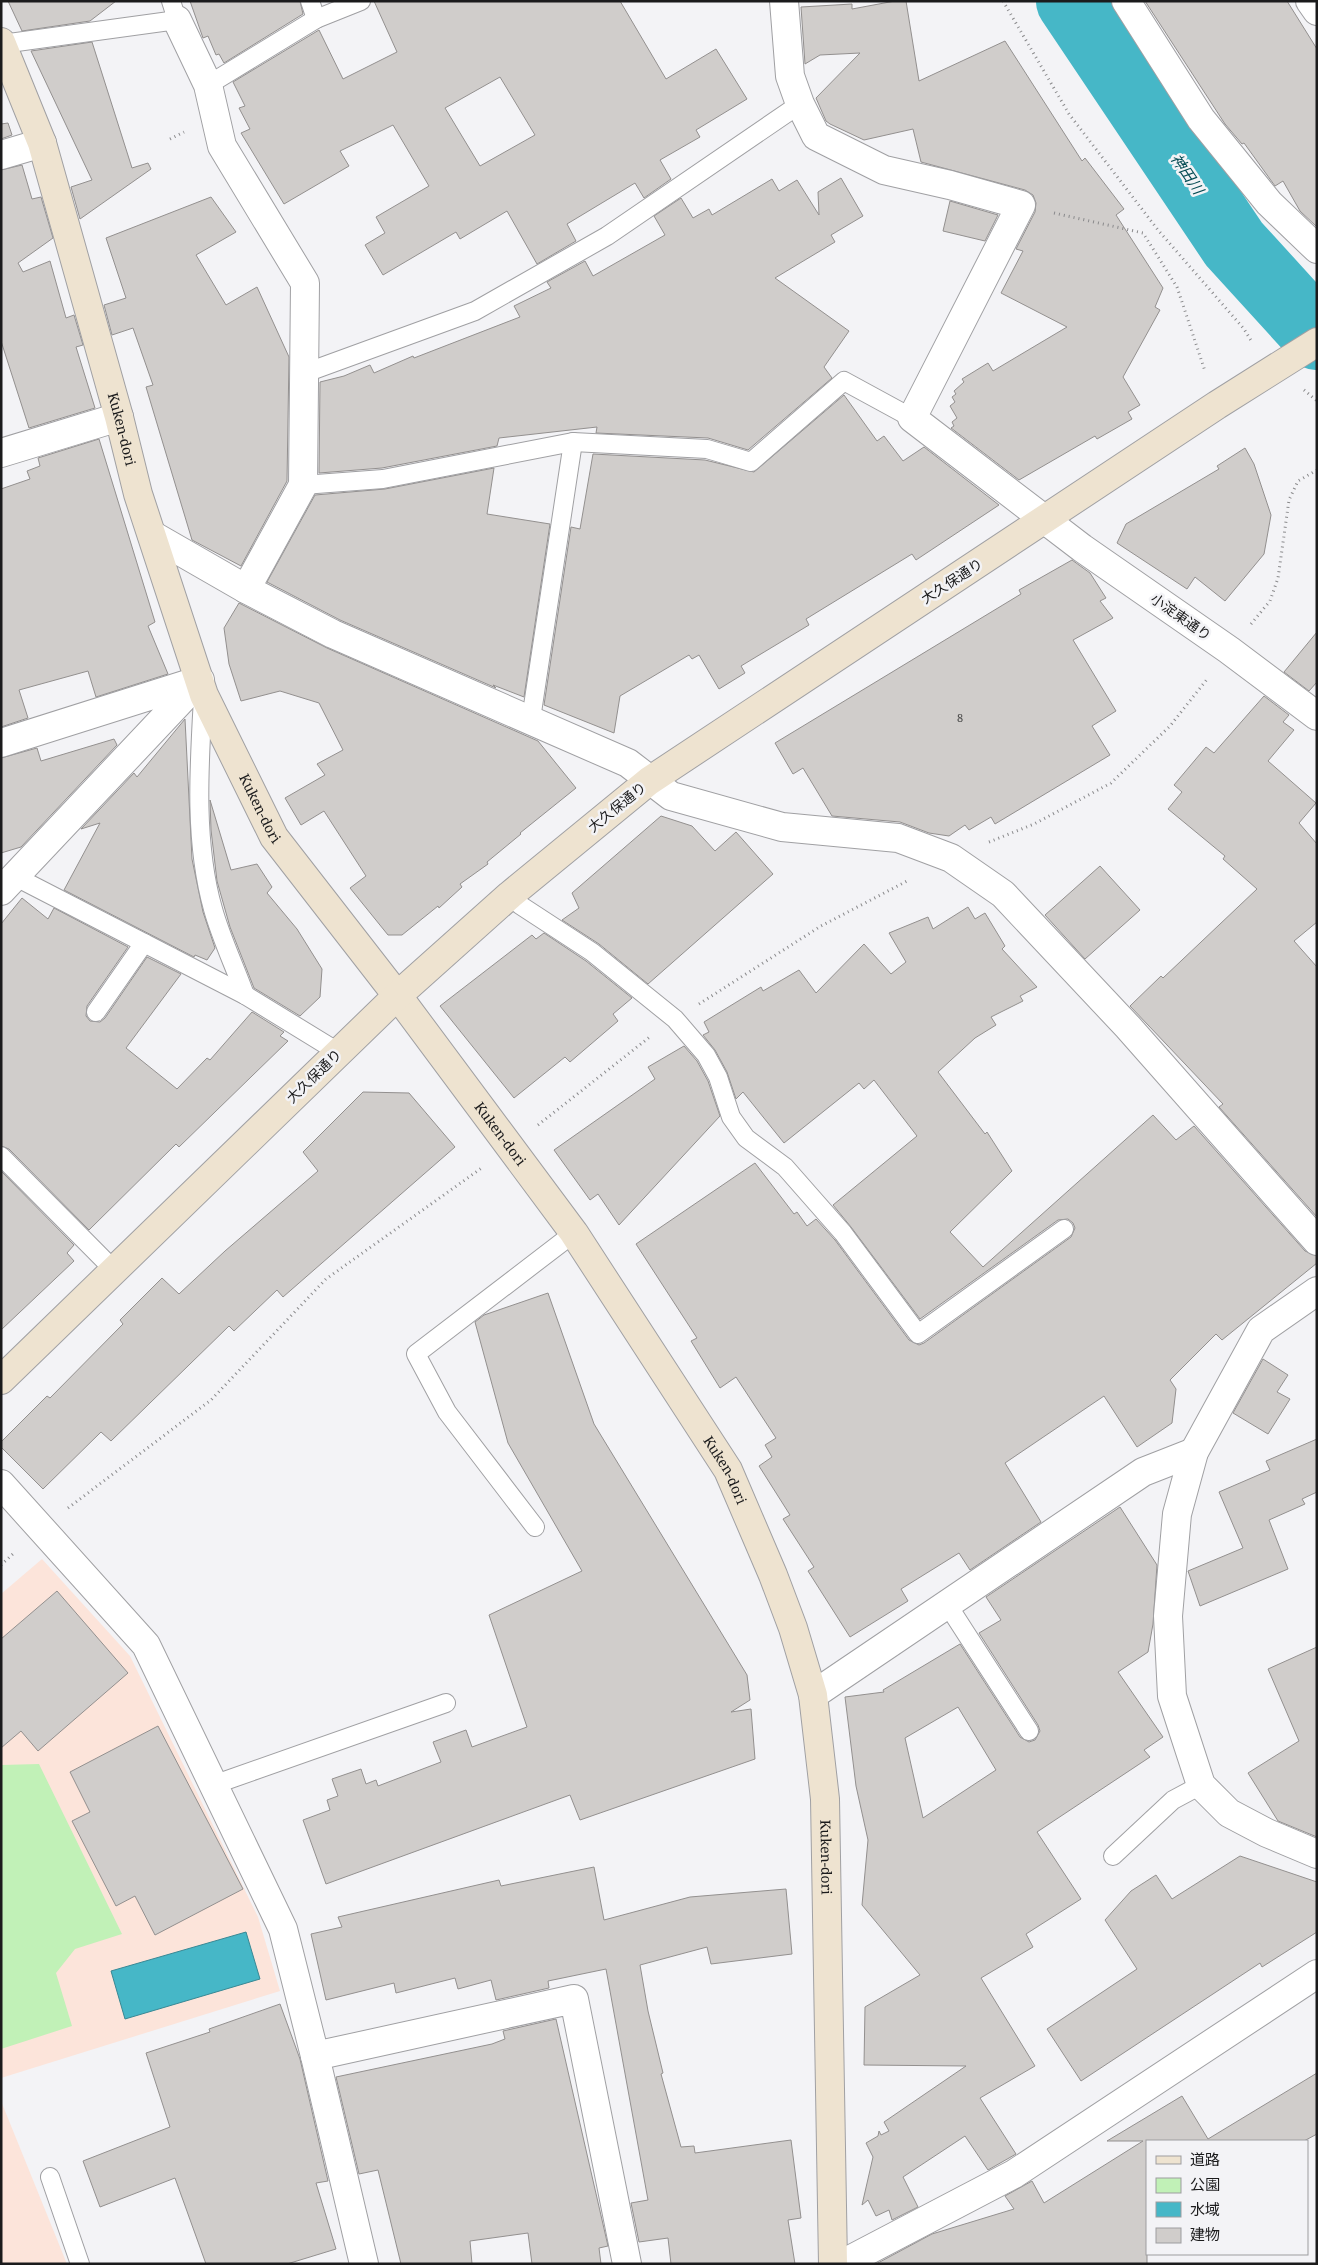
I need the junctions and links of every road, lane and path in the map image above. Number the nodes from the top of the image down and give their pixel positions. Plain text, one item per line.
1 (310, 1) edge
2 (361, 1) edge
3 (784, 1) edge
4 (1003, 1) edge
5 (1126, 1) edge
6 (1310, 1) edge
7 (1317, 10) edge
8 (174, 11) edge
9 (316, 19) junction
10 (2, 43) edge
11 (208, 85) junction
12 (800, 104) junction
13 (42, 143) junction
14 (1, 155) edge
15 (1021, 205) junction
16 (1317, 249) edge
17 (1317, 342) edge
18 (1254, 345) dead end
19 (305, 372) junction
20 (1293, 373) junction
21 (1317, 401) edge
22 (1217, 405) junction
23 (119, 417) junction
24 (912, 418) junction
25 (573, 442) junction
26 (1, 453) edge
27 (1317, 470) edge
28 (303, 484) junction
29 (1289, 500) dead end
30 (1046, 518) junction
31 (152, 535) junction
32 (246, 589) junction
33 (202, 687) junction
34 (1315, 711) edge
35 (531, 719) junction
36 (1, 743) edge
37 (649, 781) junction
38 (8, 884) edge
39 (510, 895) junction
40 (144, 943) junction
41 (245, 995) junction
42 (397, 996) junction
43 (96, 1012) dead end
44 (338, 1052) junction
45 (1, 1156) edge
46 (1064, 1229) dead end
47 (574, 1233) junction
48 (1317, 1241) edge
49 (114, 1270) junction
50 (1317, 1291) edge
51 (1, 1380) edge
52 (1194, 1452) junction
53 (1, 1484) edge
54 (535, 1527) dead end
55 (948, 1604) junction
56 (813, 1695) junction
57 (446, 1703) dead end
58 (1029, 1731) dead end
59 (213, 1785) junction
60 (1201, 1785) junction
61 (1317, 1854) edge
62 (1113, 1856) dead end
63 (1317, 1974) edge
64 (315, 2056) junction
65 (50, 2177) dead end
66 (80, 2264) edge
67 (364, 2264) edge
68 (628, 2264) edge
69 (833, 2264) edge
70 (842, 2264) edge

1 - 9 lane
2 - 9 lane
3 - 12 street
4 - 18 path
5 - 16 street
6 - 7 street
8 - 10 lane
8 - 11 street
9 - 11 lane
10 - 13 street, Kuken-dori
11 - 19 street
12 - 15 street
12 - 19 lane
13 - 14 street
13 - 23 street, Kuken-dori
15 - 22 path
15 - 24 street
17 - 20 street, 大久保通り
19 - 28 street
20 - 21 path
20 - 22 street, 大久保通り
22 - 30 street, 大久保通り
23 - 26 street
23 - 31 street, Kuken-dori
24 - 25 lane
24 - 30 street, 小淀東通り
25 - 28 lane
25 - 35 lane
27 - 29 path
28 - 32 street
30 - 34 street, 小淀東通り
30 - 37 street, 大久保通り
31 - 32 street
31 - 33 street, Kuken-dori
32 - 35 street
33 - 36 street
33 - 38 street
33 - 41 lane
33 - 42 street, Kuken-dori
35 - 37 street
37 - 39 street, 大久保通り
37 - 48 street
38 - 40 lane
39 - 42 street, 大久保通り
39 - 46 lane
40 - 41 lane
40 - 43 lane
41 - 44 lane
42 - 44 street, 大久保通り
42 - 47 street, Kuken-dori
44 - 49 street, 大久保通り
45 - 49 lane
47 - 54 lane
47 - 56 street, Kuken-dori
49 - 51 street, 大久保通り
50 - 52 street
52 - 55 street
52 - 60 street
53 - 59 street
55 - 56 street
55 - 58 lane
56 - 69 street, Kuken-dori
57 - 59 lane
59 - 64 street
60 - 61 street
60 - 62 lane
63 - 70 street
64 - 67 street
64 - 68 street
65 - 66 lane

